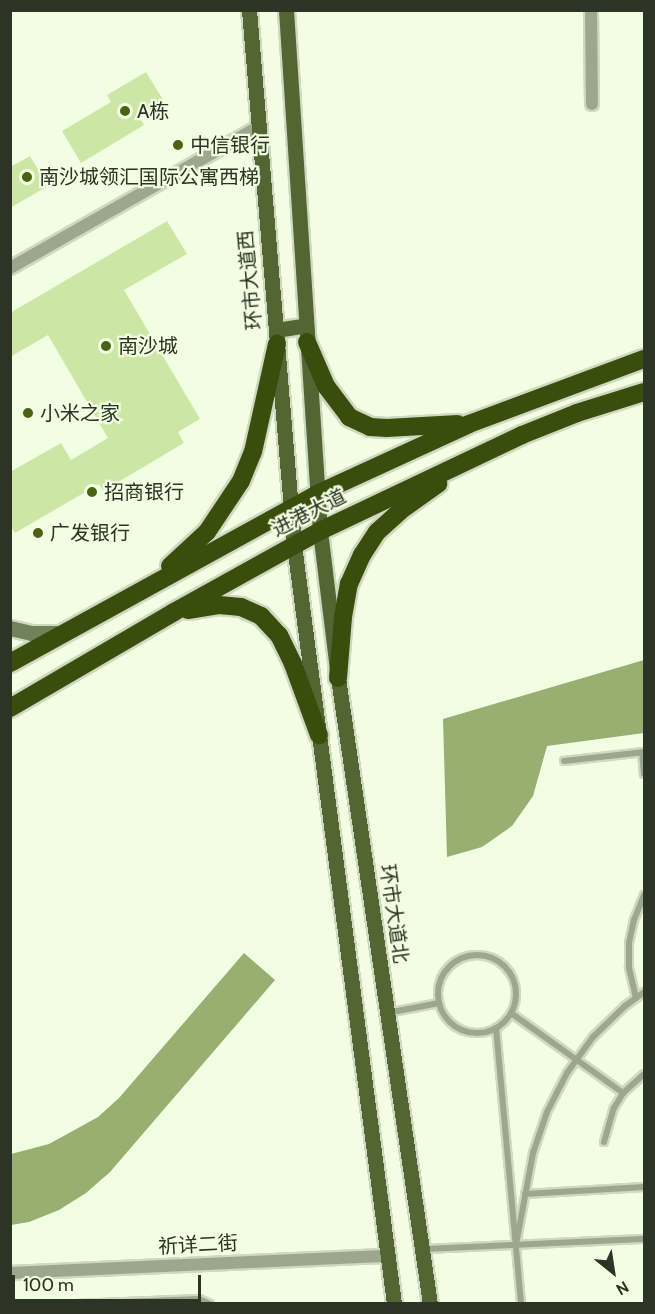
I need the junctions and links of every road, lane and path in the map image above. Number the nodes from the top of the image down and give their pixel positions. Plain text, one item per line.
1 (249, 10) edge
2 (286, 10) edge
3 (591, 10) edge
4 (592, 104) dead end
5 (258, 127) junction
6 (10, 268) edge
7 (306, 334) junction
8 (276, 337) junction
9 (639, 360) edge
10 (640, 394) edge
11 (534, 399) junction
12 (469, 424) junction
13 (529, 432) junction
14 (480, 454) junction
15 (316, 494) junction
16 (291, 507) junction
17 (320, 531) junction
18 (294, 545) junction
19 (152, 584) junction
20 (174, 612) junction
21 (10, 628) edge
22 (62, 633) junction
23 (10, 663) edge
24 (338, 678) junction
25 (10, 708) edge
26 (319, 735) junction
27 (643, 752) edge
28 (564, 761) dead end
29 (645, 774) edge
30 (645, 895) edge
31 (645, 992) edge
32 (636, 998) junction
33 (439, 1003) junction
34 (387, 1012) junction
35 (511, 1013) junction
36 (496, 1028) junction
37 (577, 1060) junction
38 (645, 1074) edge
39 (624, 1093) junction
40 (604, 1142) dead end
41 (645, 1187) edge
42 (525, 1194) junction
43 (645, 1239) edge
44 (516, 1245) junction
45 (422, 1250) junction
46 (388, 1256) junction
47 (10, 1273) edge
48 (76, 1304) edge
49 (210, 1304) edge
50 (394, 1304) edge
51 (430, 1304) edge
52 (521, 1304) edge

1 - 5 main road, 环市大道西
2 - 7 main road
3 - 4 street
5 - 6 street
5 - 8 main road, 环市大道西
7 - 8 main road
7 - 12 highway
7 - 15 main road
8 - 16 main road, 环市大道西
8 - 19 highway
9 - 11 highway, 进港大道
10 - 13 highway, 进港大道
11 - 12 highway, 进港大道
11 - 13 highway
12 - 15 highway, 进港大道
13 - 14 highway, 进港大道
14 - 17 highway, 进港大道
14 - 24 highway
15 - 16 highway, 进港大道
15 - 17 main road
16 - 18 main road, 环市大道西
16 - 19 highway, 进港大道
17 - 18 highway, 进港大道
17 - 24 main road, 环市大道北
18 - 20 highway, 进港大道
18 - 26 main road
19 - 22 highway, 进港大道
20 - 25 highway, 进港大道
20 - 26 highway
21 - 22 street
22 - 23 highway, 进港大道
24 - 34 main road, 环市大道北
26 - 46 main road
27 - 28 lane
27 - 29 lane
30 - 32 lane
31 - 32 lane
32 - 37 lane
33 - 34 lane
33 - 35 lane
33 - 36 lane
34 - 45 main road, 环市大道北
35 - 36 lane
35 - 37 lane
36 - 44 lane
37 - 39 lane
37 - 42 lane
38 - 39 lane
39 - 40 lane
41 - 42 lane
42 - 44 lane
43 - 44 lane
44 - 45 lane
44 - 52 lane
45 - 51 main road, 环市大道北
46 - 47 street, 祈详二街
46 - 50 main road
48 - 49 lane

